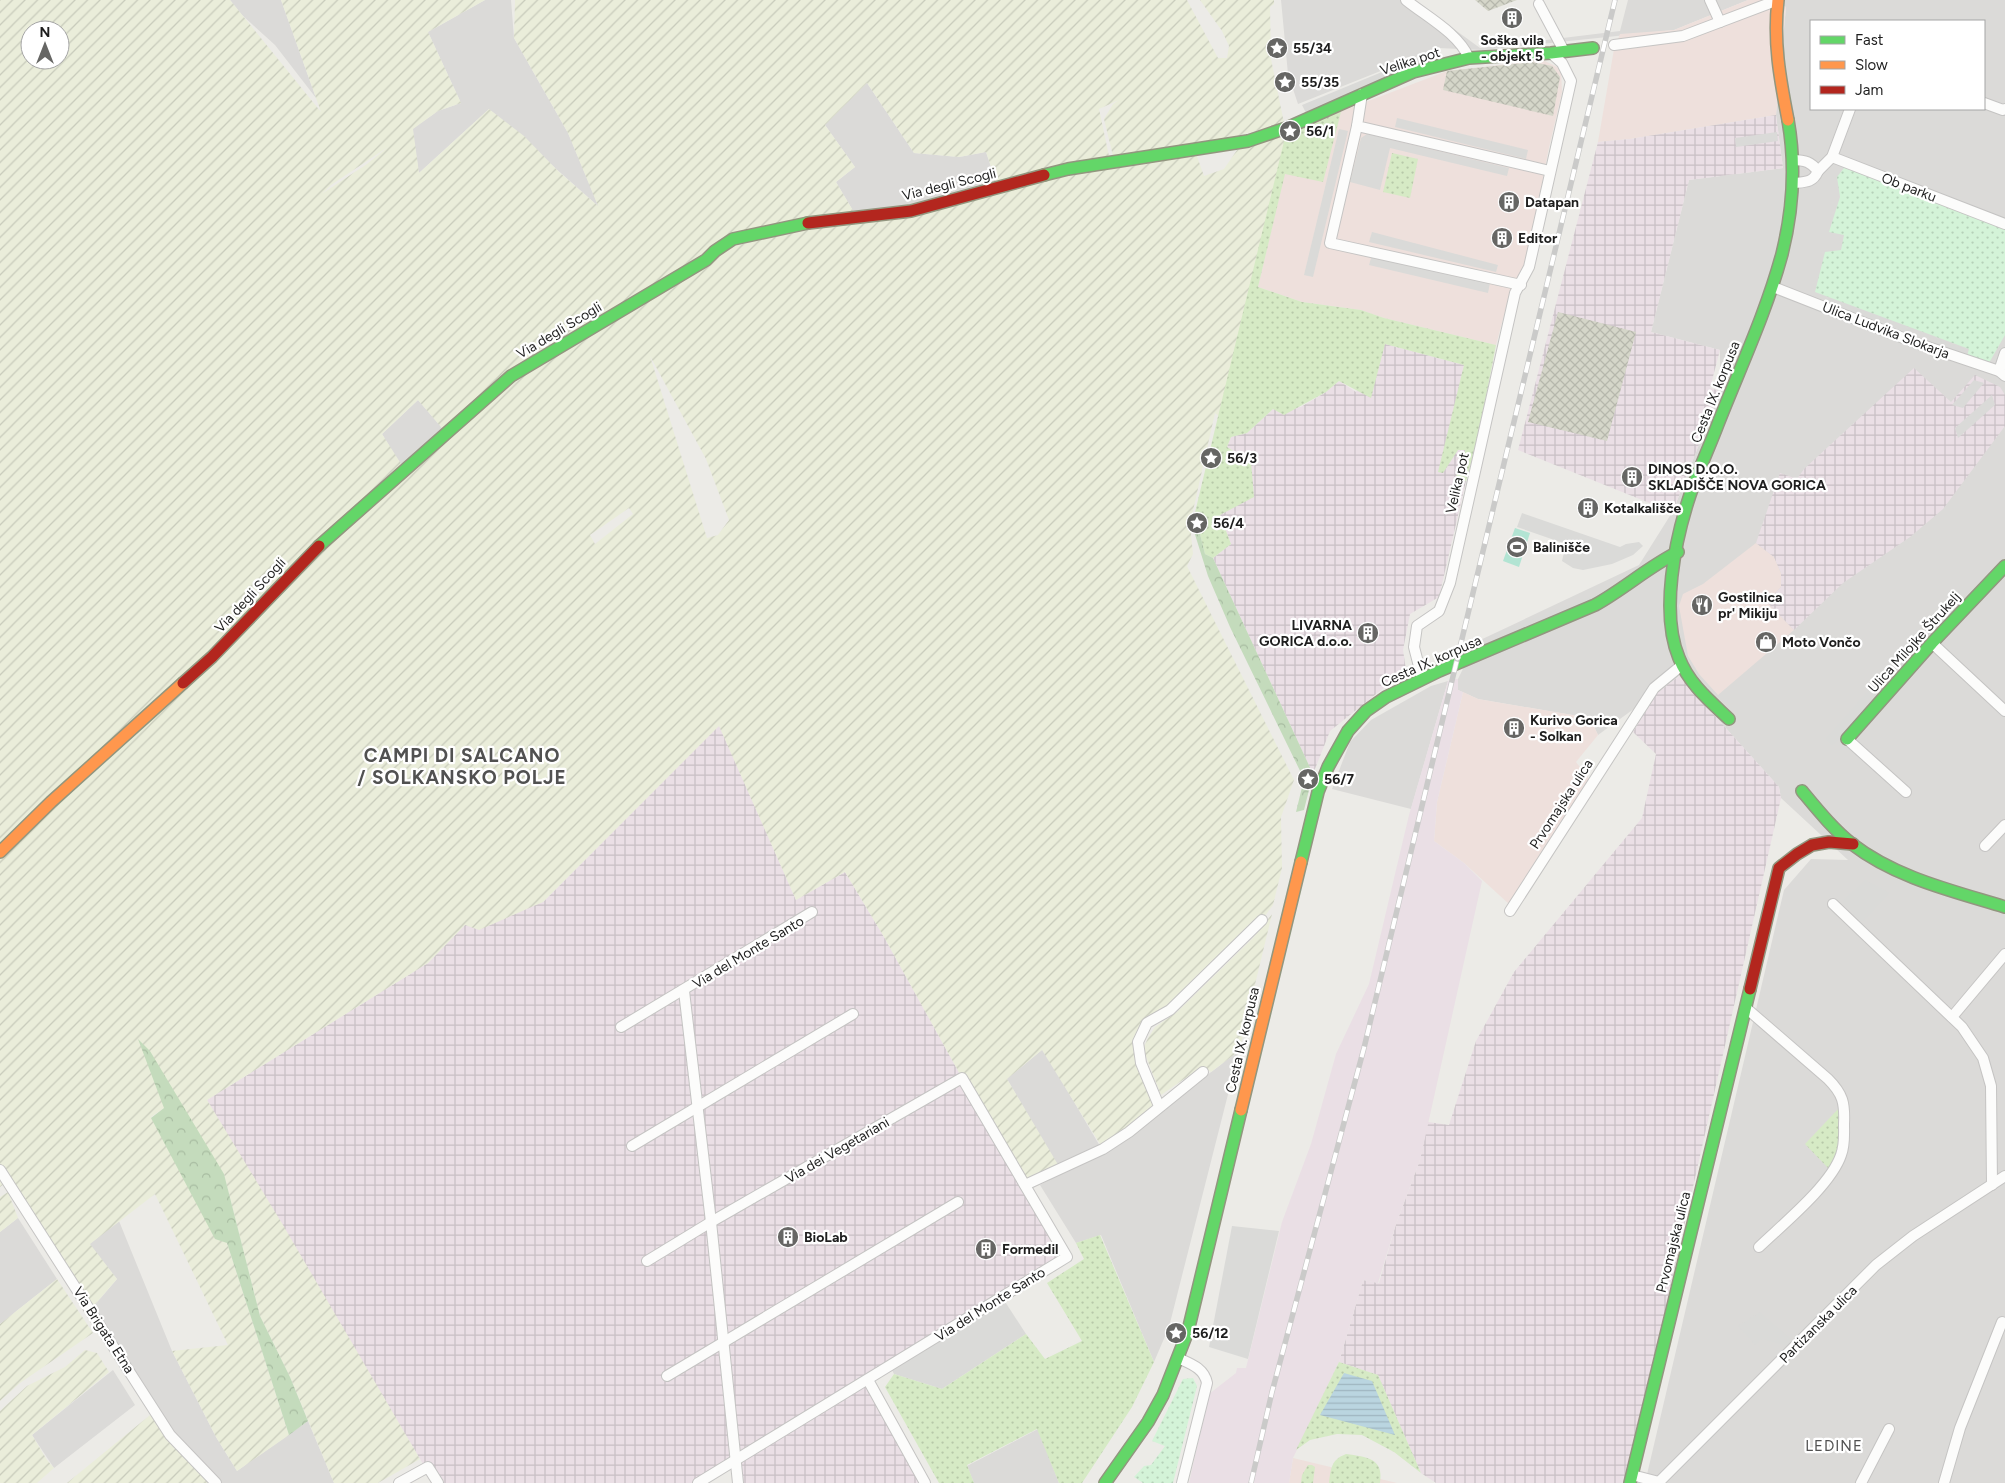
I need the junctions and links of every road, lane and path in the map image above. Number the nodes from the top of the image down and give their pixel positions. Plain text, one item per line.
1 (1406, 0) edge
2 (1710, 0) edge
3 (1778, 0) edge
4 (1539, 4) dead end
5 (1720, 22) junction
6 (1614, 45) dead end
7 (1592, 48) dead end
8 (1564, 51) junction
9 (1551, 53) junction
10 (1469, 58) junction
11 (1362, 94) junction
12 (1985, 103) edge
13 (2005, 109) edge
14 (1850, 110) edge
15 (1356, 126) junction
16 (1289, 127) joint
17 (1832, 156) junction
18 (1793, 160) junction
19 (1550, 171) junction
20 (1818, 171) junction
21 (1794, 182) junction
22 (2005, 224) edge
23 (1521, 285) junction
24 (1773, 287) junction
25 (2005, 353) edge
26 (2002, 373) edge
27 (1678, 552) junction
28 (2005, 566) edge
29 (1932, 643) junction
30 (1682, 665) junction
31 (1422, 678) junction
32 (2005, 711) edge
33 (1729, 719) dead end
34 (1847, 739) joint
35 (1802, 791) dead end
36 (1906, 792) dead end
37 (2005, 825) edge
38 (1853, 844) junction
39 (1985, 846) dead end
40 (0, 852) edge
41 (1833, 904) dead end
42 (2005, 907) edge
43 (1510, 911) dead end
44 (812, 912) dead end
45 (1262, 920) dead end
46 (2005, 954) edge
47 (684, 991) junction
48 (1746, 1008) junction
49 (853, 1014) dead end
50 (1952, 1017) junction
51 (621, 1027) dead end
52 (1203, 1072) dead end
53 (962, 1078) joint
54 (1159, 1106) junction
55 (698, 1107) junction
56 (632, 1146) dead end
57 (0, 1170) edge
58 (2005, 1176) edge
59 (4, 1184) edge
60 (1025, 1185) junction
61 (1992, 1185) junction
62 (958, 1202) dead end
63 (711, 1222) junction
64 (1759, 1247) dead end
65 (648, 1261) dead end
66 (2002, 1322) dead end
67 (724, 1341) junction
68 (1178, 1358) junction
69 (667, 1376) dead end
70 (868, 1380) junction
71 (1889, 1429) dead end
72 (736, 1461) junction
73 (1631, 1479) edge
74 (216, 1483) edge
75 (399, 1483) edge
76 (438, 1483) edge
77 (698, 1483) edge
78 (738, 1483) edge
79 (924, 1483) edge
80 (1105, 1483) edge
81 (1182, 1483) edge
82 (1659, 1483) edge
83 (1861, 1483) edge
84 (1944, 1483) edge

1 - 10 street, Velika pot
2 - 5 street
3 - 5 street
3 - 18 street, Cesta IX. korpusa
4 - 8 street
5 - 6 street
7 - 8 street, Velika pot
8 - 9 street, Velika pot
9 - 10 street, Velika pot
9 - 19 street, Velika pot
10 - 11 street, Velika pot
11 - 15 street
11 - 16 street, Velika pot
12 - 13 street
14 - 17 street
15 - 19 street
15 - 23 street
16 - 40 street, Via degli Scogli
17 - 20 street
17 - 22 street, Ob parku
18 - 20 street
18 - 21 street, Cesta IX. korpusa
19 - 23 street, Velika pot
20 - 21 street
21 - 24 street, Cesta IX. korpusa
23 - 31 street, Velika pot
24 - 26 street, Ulica Ludvika Slokarja
24 - 27 street, Cesta IX. korpusa
25 - 26 street
27 - 30 street
27 - 31 street, Cesta IX. korpusa
28 - 29 street, Ulica Milojke Štrukelj
29 - 32 street
29 - 34 street, Ulica Milojke Štrukelj
30 - 33 street
30 - 43 street, Prvomajska ulica
31 - 68 street, Cesta IX. korpusa
34 - 36 street
35 - 38 street
37 - 39 street
38 - 42 street
38 - 48 street, Prvomajska ulica
41 - 50 street
44 - 47 street, Via del Monte Santo
45 - 54 street
46 - 50 street
47 - 51 street, Via del Monte Santo
47 - 55 street, Via del Monte Santo
48 - 64 street
48 - 73 street, Prvomajska ulica
49 - 55 street
50 - 61 street
52 - 54 street
53 - 60 street, Via del Monte Santo
53 - 63 street, Via dei Vegetariani
54 - 60 street
55 - 56 street
55 - 63 street, Via del Monte Santo
57 - 59 street, Via Brigata Etna
58 - 61 street, Partizanska ulica
59 - 74 street, Via Brigata Etna
60 - 70 street, Via del Monte Santo
61 - 82 street, Partizanska ulica
62 - 67 street
63 - 65 street
63 - 67 street, Via del Monte Santo
66 - 84 street
67 - 69 street
67 - 72 street, Via del Monte Santo
68 - 80 street, Cesta IX. korpusa
68 - 81 street
70 - 72 street, Via del Monte Santo
70 - 79 street
71 - 83 street
72 - 77 street
72 - 78 street, Via del Monte Santo
73 - 82 street, Partizanska ulica
75 - 76 street

